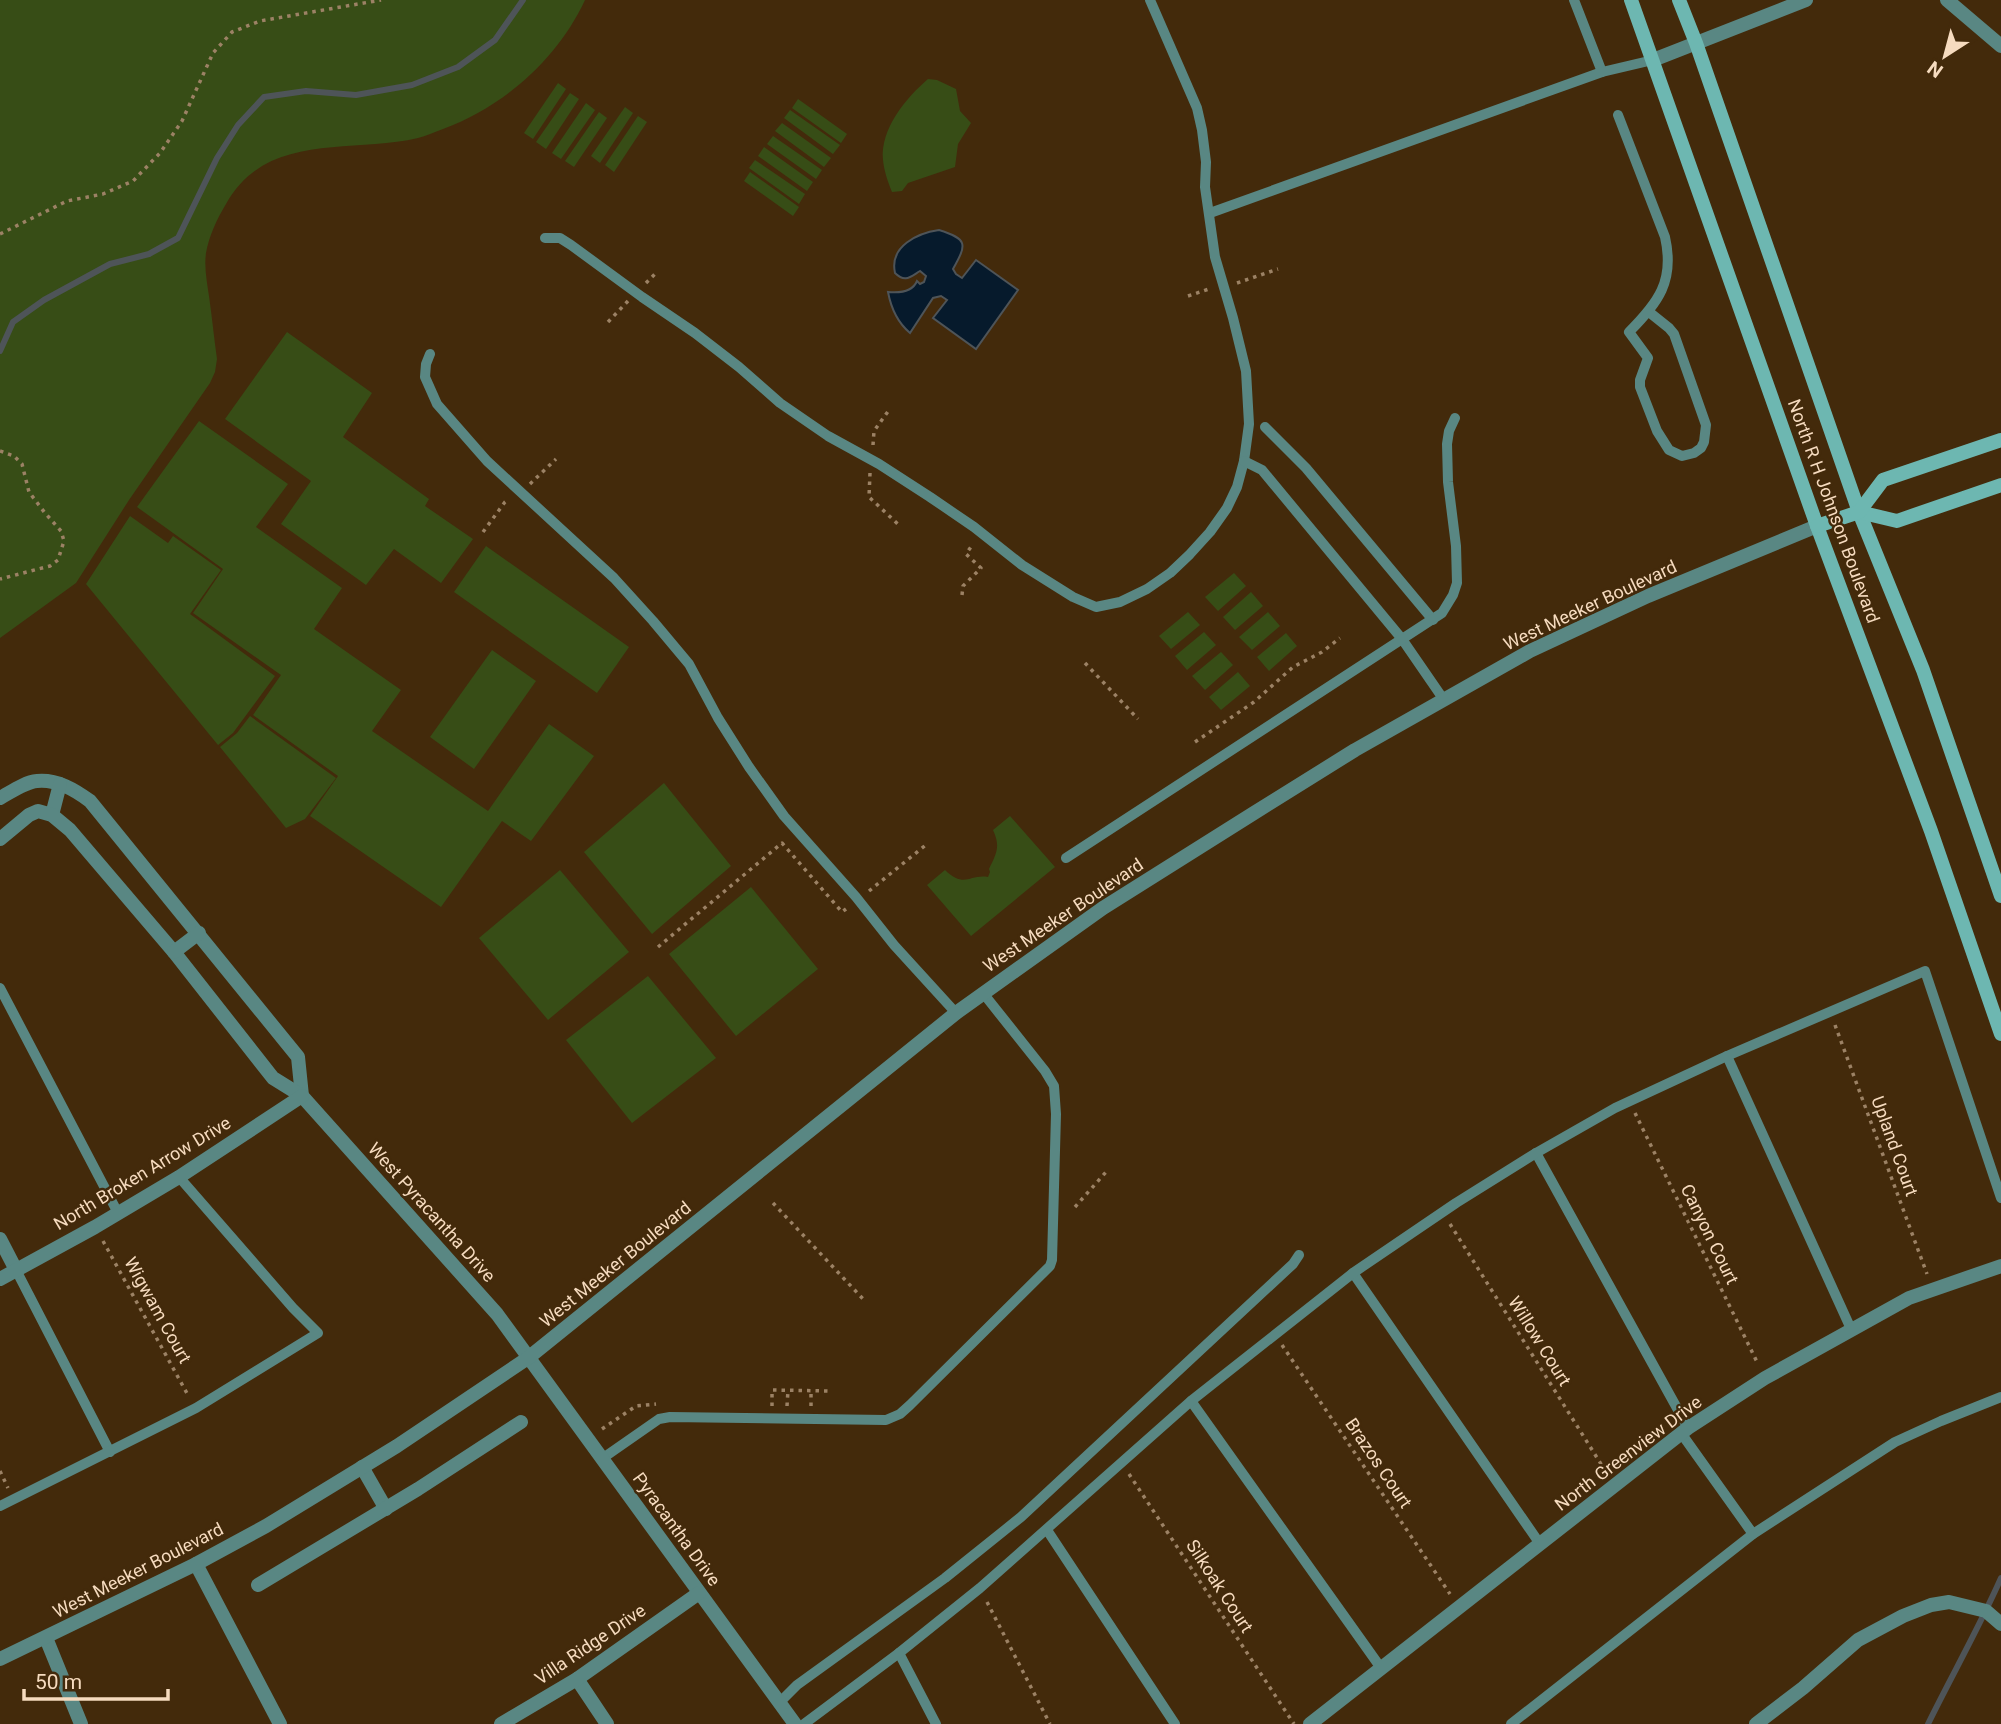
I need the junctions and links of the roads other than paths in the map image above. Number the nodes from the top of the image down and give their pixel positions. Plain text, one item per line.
1 (1150, 0) edge
2 (1574, 0) edge
3 (1631, 0) edge
4 (1679, 0) edge
5 (1806, 0) edge
6 (1947, 0) edge
7 (1696, 43) junction
8 (2001, 46) edge
9 (1653, 60) junction
10 (1602, 72) junction
11 (1618, 115) dead end
12 (1210, 213) junction
13 (545, 238) dead end
14 (1649, 312) junction
15 (430, 354) dead end
16 (1455, 418) dead end
17 (1265, 427) dead end
18 (2001, 440) edge
19 (1244, 461) junction
20 (2001, 485) edge
21 (1859, 512) junction
22 (1817, 526) junction
23 (1433, 620) junction
24 (1402, 639) junction
25 (1444, 700) junction
26 (60, 784) junction
27 (0, 797) edge
28 (52, 815) junction
29 (0, 839) edge
30 (1066, 858) dead end
31 (2001, 896) edge
32 (199, 933) junction
33 (174, 952) junction
34 (0, 988) edge
35 (983, 993) junction
36 (956, 1013) junction
37 (2001, 1034) edge
38 (1727, 1056) junction
39 (302, 1096) junction
40 (1536, 1153) junction
41 (178, 1177) junction
42 (2001, 1198) edge
43 (118, 1213) junction
44 (0, 1239) edge
45 (1298, 1255) dead end
46 (2001, 1266) edge
47 (16, 1270) junction
48 (1353, 1273) junction
49 (0, 1279) edge
50 (1851, 1329) junction
51 (528, 1358) junction
52 (2001, 1397) edge
53 (1191, 1401) junction
54 (521, 1422) dead end
55 (1685, 1431) junction
56 (110, 1451) junction
57 (603, 1458) junction
58 (362, 1467) junction
59 (0, 1506) edge
60 (386, 1508) junction
61 (1047, 1530) junction
62 (1753, 1534) junction
63 (1541, 1544) junction
64 (196, 1564) junction
65 (258, 1585) dead end
66 (699, 1592) junction
67 (2001, 1624) edge
68 (46, 1638) junction
69 (899, 1653) junction
70 (0, 1659) edge
71 (1381, 1668) junction
72 (577, 1679) junction
73 (780, 1702) junction
74 (81, 1724) edge
75 (281, 1724) edge
76 (501, 1724) edge
77 (607, 1724) edge
78 (795, 1724) edge
79 (804, 1724) edge
80 (936, 1724) edge
81 (1175, 1724) edge
82 (1310, 1724) edge
83 (1511, 1724) edge
84 (1756, 1724) edge

1 - 12 lane
2 - 10 lane
3 - 9 main road, North R H Johnson Boulevard
4 - 7 main road, North R H Johnson Boulevard
5 - 7 street
6 - 8 street
7 - 9 street
7 - 21 main road, North R H Johnson Boulevard
9 - 10 lane
9 - 22 main road, North R H Johnson Boulevard
10 - 12 lane
11 - 14 lane
12 - 19 lane
13 - 19 lane
14 - 14 lane
15 - 36 lane
16 - 23 lane
17 - 23 lane
18 - 21 main road
19 - 24 lane
20 - 21 main road
21 - 22 main road, West Meeker Boulevard
21 - 31 main road, North R H Johnson Boulevard
22 - 25 street, West Meeker Boulevard
22 - 37 main road, North R H Johnson Boulevard
23 - 24 lane
24 - 25 lane
24 - 30 lane
25 - 35 street, West Meeker Boulevard
26 - 27 street
26 - 28 street
26 - 32 street
28 - 29 street
28 - 33 street, West Pyracantha Drive
32 - 33 street
32 - 39 street
33 - 39 street, West Pyracantha Drive
34 - 43 lane
35 - 36 street, West Meeker Boulevard
35 - 57 lane
36 - 51 street, West Meeker Boulevard
38 - 40 lane
38 - 42 lane
38 - 50 lane
39 - 41 street, North Broken Arrow Drive
39 - 51 street, West Pyracantha Drive
40 - 48 lane
40 - 55 lane
41 - 43 street, North Broken Arrow Drive
41 - 56 lane
43 - 47 street, North Broken Arrow Drive
44 - 47 street
45 - 73 lane
46 - 50 street, North Greenview Drive
47 - 49 street, North Broken Arrow Drive
47 - 56 lane
48 - 53 lane
48 - 63 lane
50 - 55 street, North Greenview Drive
51 - 57 street, Pyracantha Drive
51 - 58 street, West Meeker Boulevard
52 - 62 lane
53 - 61 lane
53 - 71 lane
54 - 60 street
55 - 62 lane
55 - 63 street, North Greenview Drive
56 - 59 lane
57 - 66 street, Pyracantha Drive
58 - 60 street
58 - 64 street, West Meeker Boulevard
60 - 65 street
61 - 69 lane
61 - 81 lane
62 - 83 lane
63 - 71 street, North Greenview Drive
64 - 68 street, West Meeker Boulevard
64 - 75 street
66 - 72 street, Villa Ridge Drive
66 - 73 street, Pyracantha Drive
67 - 84 street
68 - 70 street, West Meeker Boulevard
68 - 74 street
69 - 79 lane
69 - 80 lane
71 - 82 street, North Greenview Drive
72 - 76 street, Villa Ridge Drive
72 - 77 street
73 - 78 street, Pyracantha Drive

